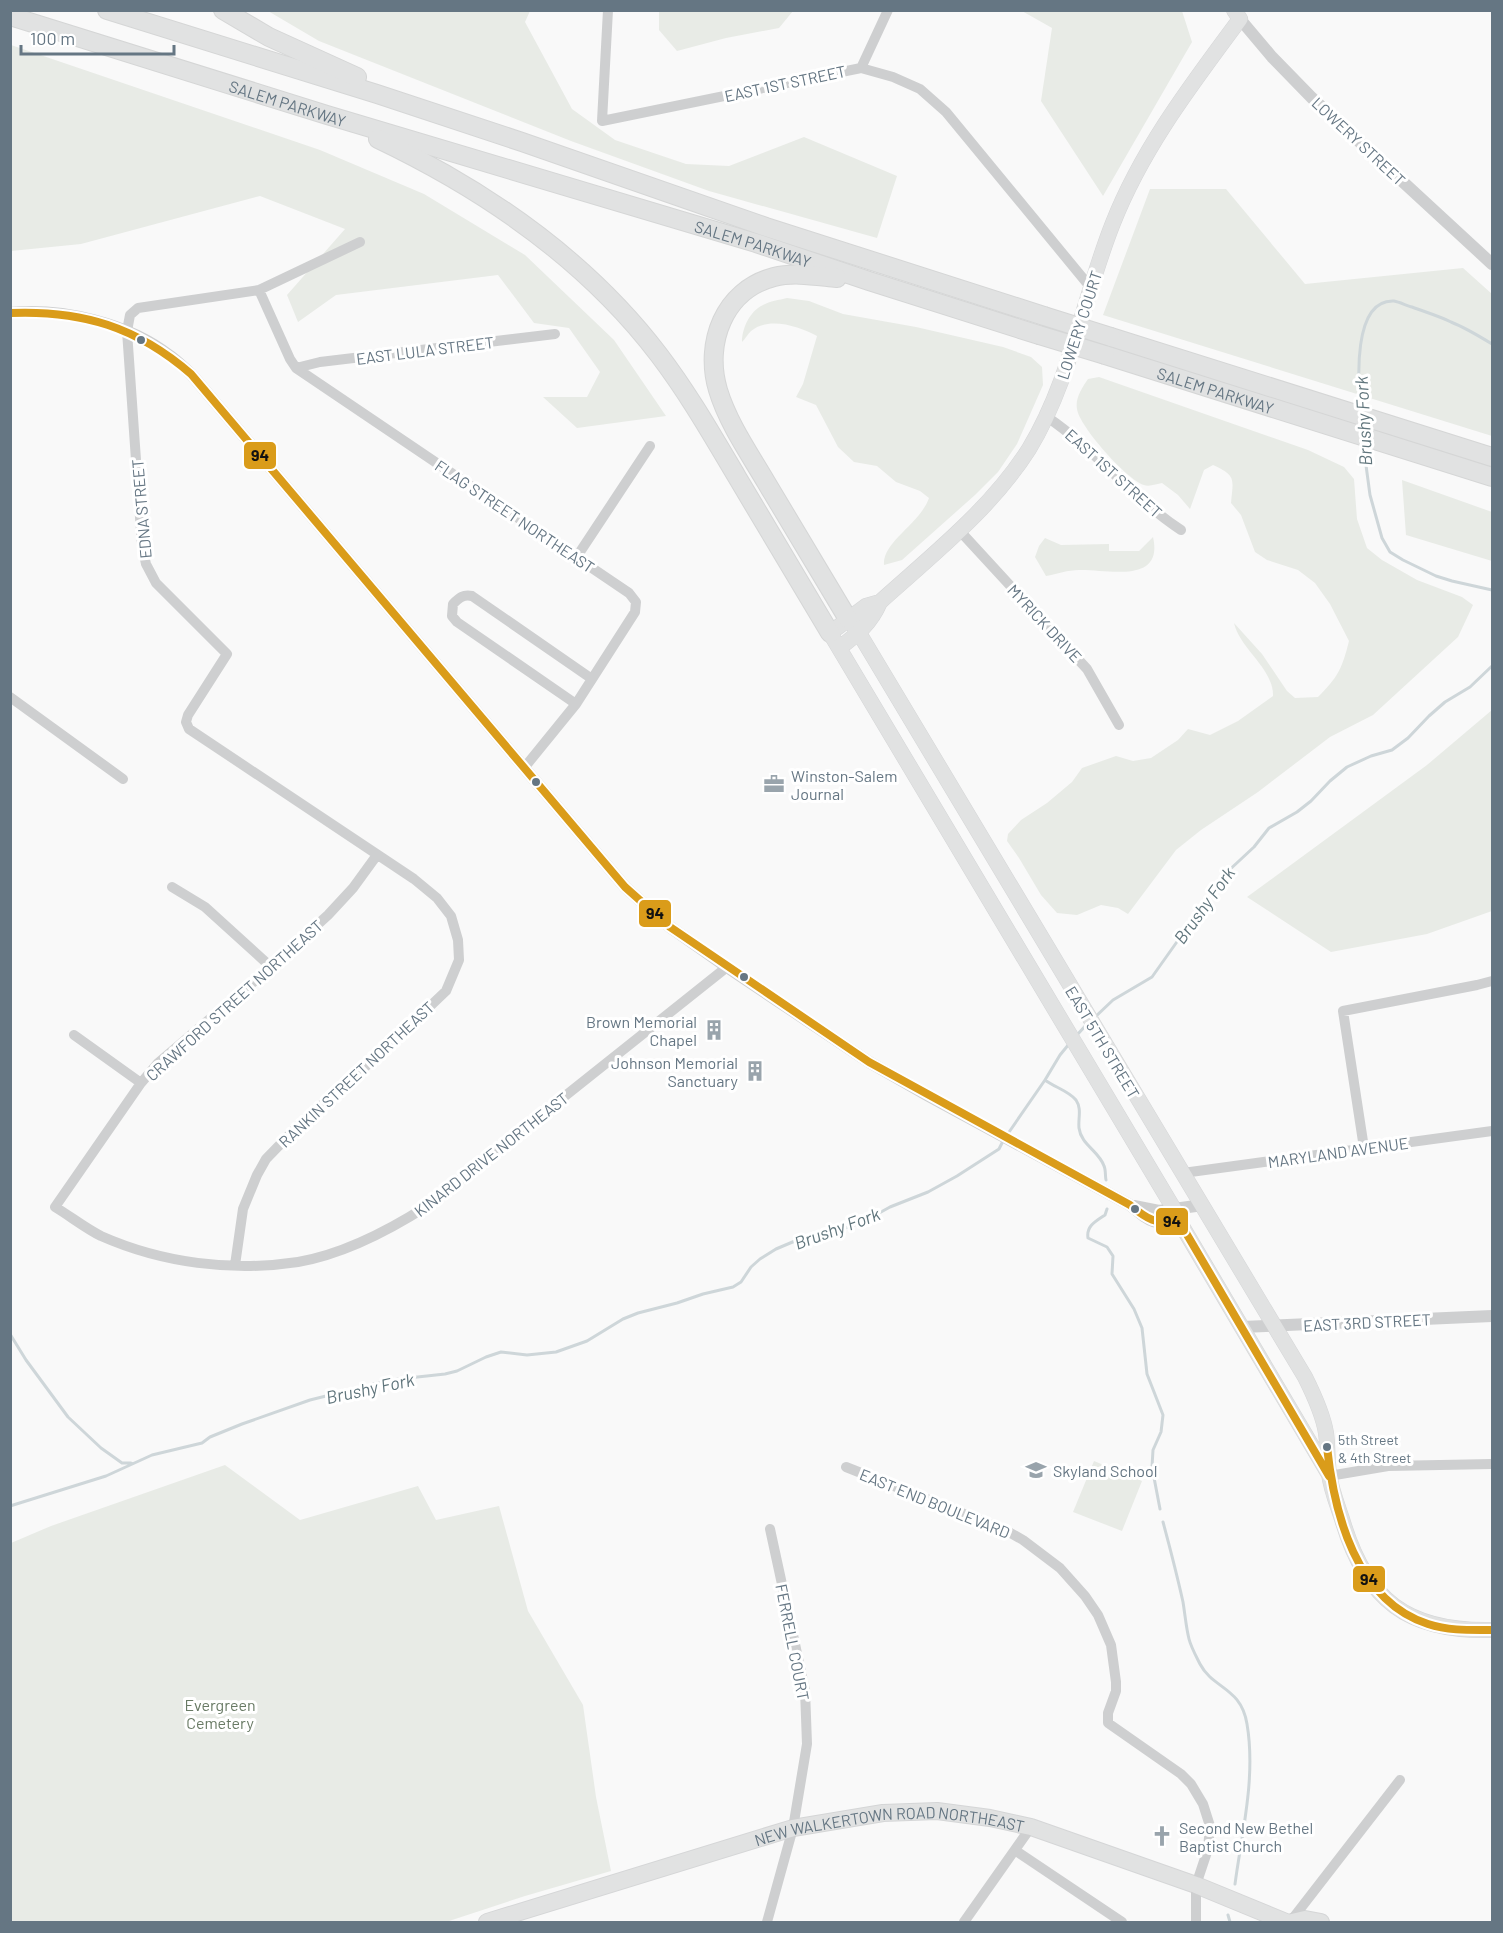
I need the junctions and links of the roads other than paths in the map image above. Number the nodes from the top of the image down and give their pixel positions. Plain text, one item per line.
1 (106, 10) edge
2 (223, 10) edge
3 (608, 10) edge
4 (888, 10) edge
5 (1237, 15) edge
6 (10, 16) edge
7 (861, 68) junction
8 (327, 116) junction
9 (450, 117) junction
10 (360, 242) dead end
11 (1492, 264) edge
12 (868, 281) junction
13 (1091, 288) junction
14 (259, 290) junction
15 (10, 313) edge
16 (127, 331) junction
17 (555, 334) dead end
18 (296, 368) junction
19 (1047, 417) junction
20 (650, 446) dead end
21 (1492, 457) edge
22 (1492, 477) edge
23 (958, 530) junction
24 (1181, 530) dead end
25 (576, 558) junction
26 (854, 626) junction
27 (835, 640) junction
28 (591, 679) junction
29 (10, 697) edge
30 (576, 704) junction
31 (1119, 725) dead end
32 (189, 729) joint
33 (524, 768) junction
34 (123, 779) dead end
35 (377, 855) junction
36 (172, 887) dead end
37 (271, 967) junction
38 (727, 968) junction
39 (1492, 981) edge
40 (74, 1035) dead end
41 (141, 1083) junction
42 (1492, 1131) edge
43 (1364, 1148) junction
44 (1183, 1173) junction
45 (1203, 1205) junction
46 (55, 1206) joint
47 (1176, 1215) junction
48 (235, 1265) junction
49 (1492, 1316) edge
50 (1274, 1326) junction
51 (1242, 1327) junction
52 (1492, 1464) edge
53 (846, 1467) dead end
54 (1329, 1476) junction
55 (770, 1529) dead end
56 (1492, 1630) edge
57 (1400, 1780) dead end
58 (1031, 1827) junction
59 (793, 1828) junction
60 (1016, 1851) junction
61 (1196, 1885) junction
62 (1116, 1921) edge
63 (487, 1923) edge
64 (767, 1923) edge
65 (964, 1923) edge
66 (1196, 1923) edge
67 (1289, 1923) edge
68 (1321, 1923) edge

1 - 9 highway, SALEM PARKWAY
2 - 9 highway
3 - 7 street, EAST 1ST STREET
4 - 7 street
5 - 11 street, LOWERY STREET
5 - 13 main road, LOWERY COURT
6 - 8 highway, SALEM PARKWAY
7 - 13 street, EAST 1ST STREET
8 - 12 highway, SALEM PARKWAY
8 - 27 highway
9 - 21 highway, SALEM PARKWAY, bridge
10 - 14 street
12 - 22 highway, SALEM PARKWAY, bridge
12 - 26 highway
13 - 19 main road, LOWERY COURT
14 - 16 street
14 - 18 street, FLAG STREET NORTHEAST
15 - 16 street
16 - 32 street, EDNA STREET
16 - 33 street
17 - 18 street, EAST LULA STREET
18 - 25 street, FLAG STREET NORTHEAST
19 - 23 main road, LOWERY COURT
19 - 24 street, EAST 1ST STREET
20 - 25 street
23 - 26 main road, LOWERY COURT
23 - 31 street, MYRICK DRIVE
25 - 28 street, FLAG STREET NORTHEAST
26 - 27 main road, LOWERY COURT
26 - 44 main road, EAST 5TH STREET
27 - 47 main road, EAST 5TH STREET
28 - 30 street, FLAG STREET NORTHEAST
28 - 30 street
29 - 34 street
30 - 33 street, FLAG STREET NORTHEAST
32 - 35 street, RANKIN STREET NORTHEAST
33 - 38 street
35 - 37 street, CRAWFORD STREET NORTHEAST
35 - 48 street, RANKIN STREET NORTHEAST
36 - 37 street
37 - 41 street, CRAWFORD STREET NORTHEAST
38 - 47 street
38 - 48 street, KINARD DRIVE NORTHEAST
39 - 43 street
40 - 41 street
41 - 46 street, CRAWFORD STREET NORTHEAST
42 - 43 street, MARYLAND AVENUE
43 - 44 street, MARYLAND AVENUE
44 - 45 main road, EAST 5TH STREET
45 - 47 street
45 - 50 main road, EAST 5TH STREET
46 - 48 street, KINARD DRIVE NORTHEAST
47 - 51 main road, EAST 5TH STREET
49 - 50 street, EAST 3RD STREET
50 - 51 street, EAST 3RD STREET
50 - 54 main road, EAST 5TH STREET
51 - 54 main road, EAST 5TH STREET
52 - 54 street
53 - 61 street, EAST END BOULEVARD
54 - 56 main road, EAST 5TH STREET
55 - 59 street, FERRELL COURT
57 - 67 street
58 - 59 main road, NEW WALKERTOWN ROAD NORTHEAST
58 - 60 street
58 - 61 main road, NEW WALKERTOWN ROAD NORTHEAST
59 - 63 main road, NEW WALKERTOWN ROAD NORTHEAST
59 - 64 street, FERRELL COURT
60 - 62 street
60 - 65 street
61 - 66 street, EAST END BOULEVARD
61 - 67 main road, NEW WALKERTOWN ROAD NORTHEAST
67 - 68 main road, NEW WALKERTOWN ROAD NORTHEAST

